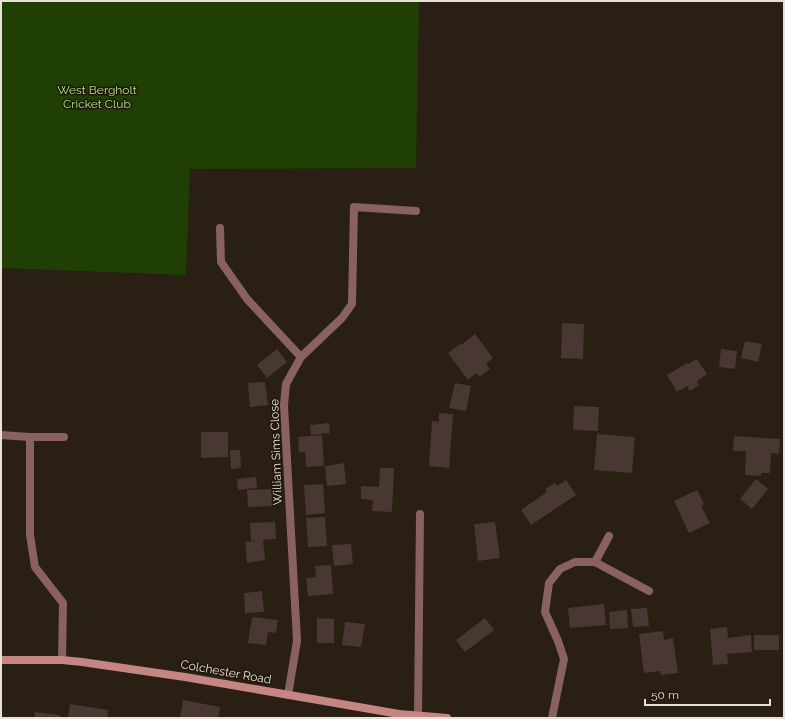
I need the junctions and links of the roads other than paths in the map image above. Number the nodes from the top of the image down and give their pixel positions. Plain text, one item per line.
1 (416, 212) dead end
2 (220, 228) dead end
3 (301, 357) junction
4 (1, 435) edge
5 (30, 437) junction
6 (64, 437) dead end
7 (420, 514) dead end
8 (608, 536) dead end
9 (595, 562) junction
10 (649, 591) dead end
11 (1, 660) edge
12 (62, 660) junction
13 (288, 695) junction
14 (418, 716) junction
15 (447, 718) edge
16 (552, 718) edge

1 - 3 street, William Sims Close
2 - 3 street
3 - 13 street, William Sims Close
4 - 5 street
5 - 6 street
5 - 12 street
7 - 14 street
8 - 9 street
9 - 10 street
9 - 16 street
11 - 12 main road, Colchester Road
12 - 13 main road, Colchester Road
13 - 14 main road, Colchester Road
14 - 15 main road, Colchester Road

